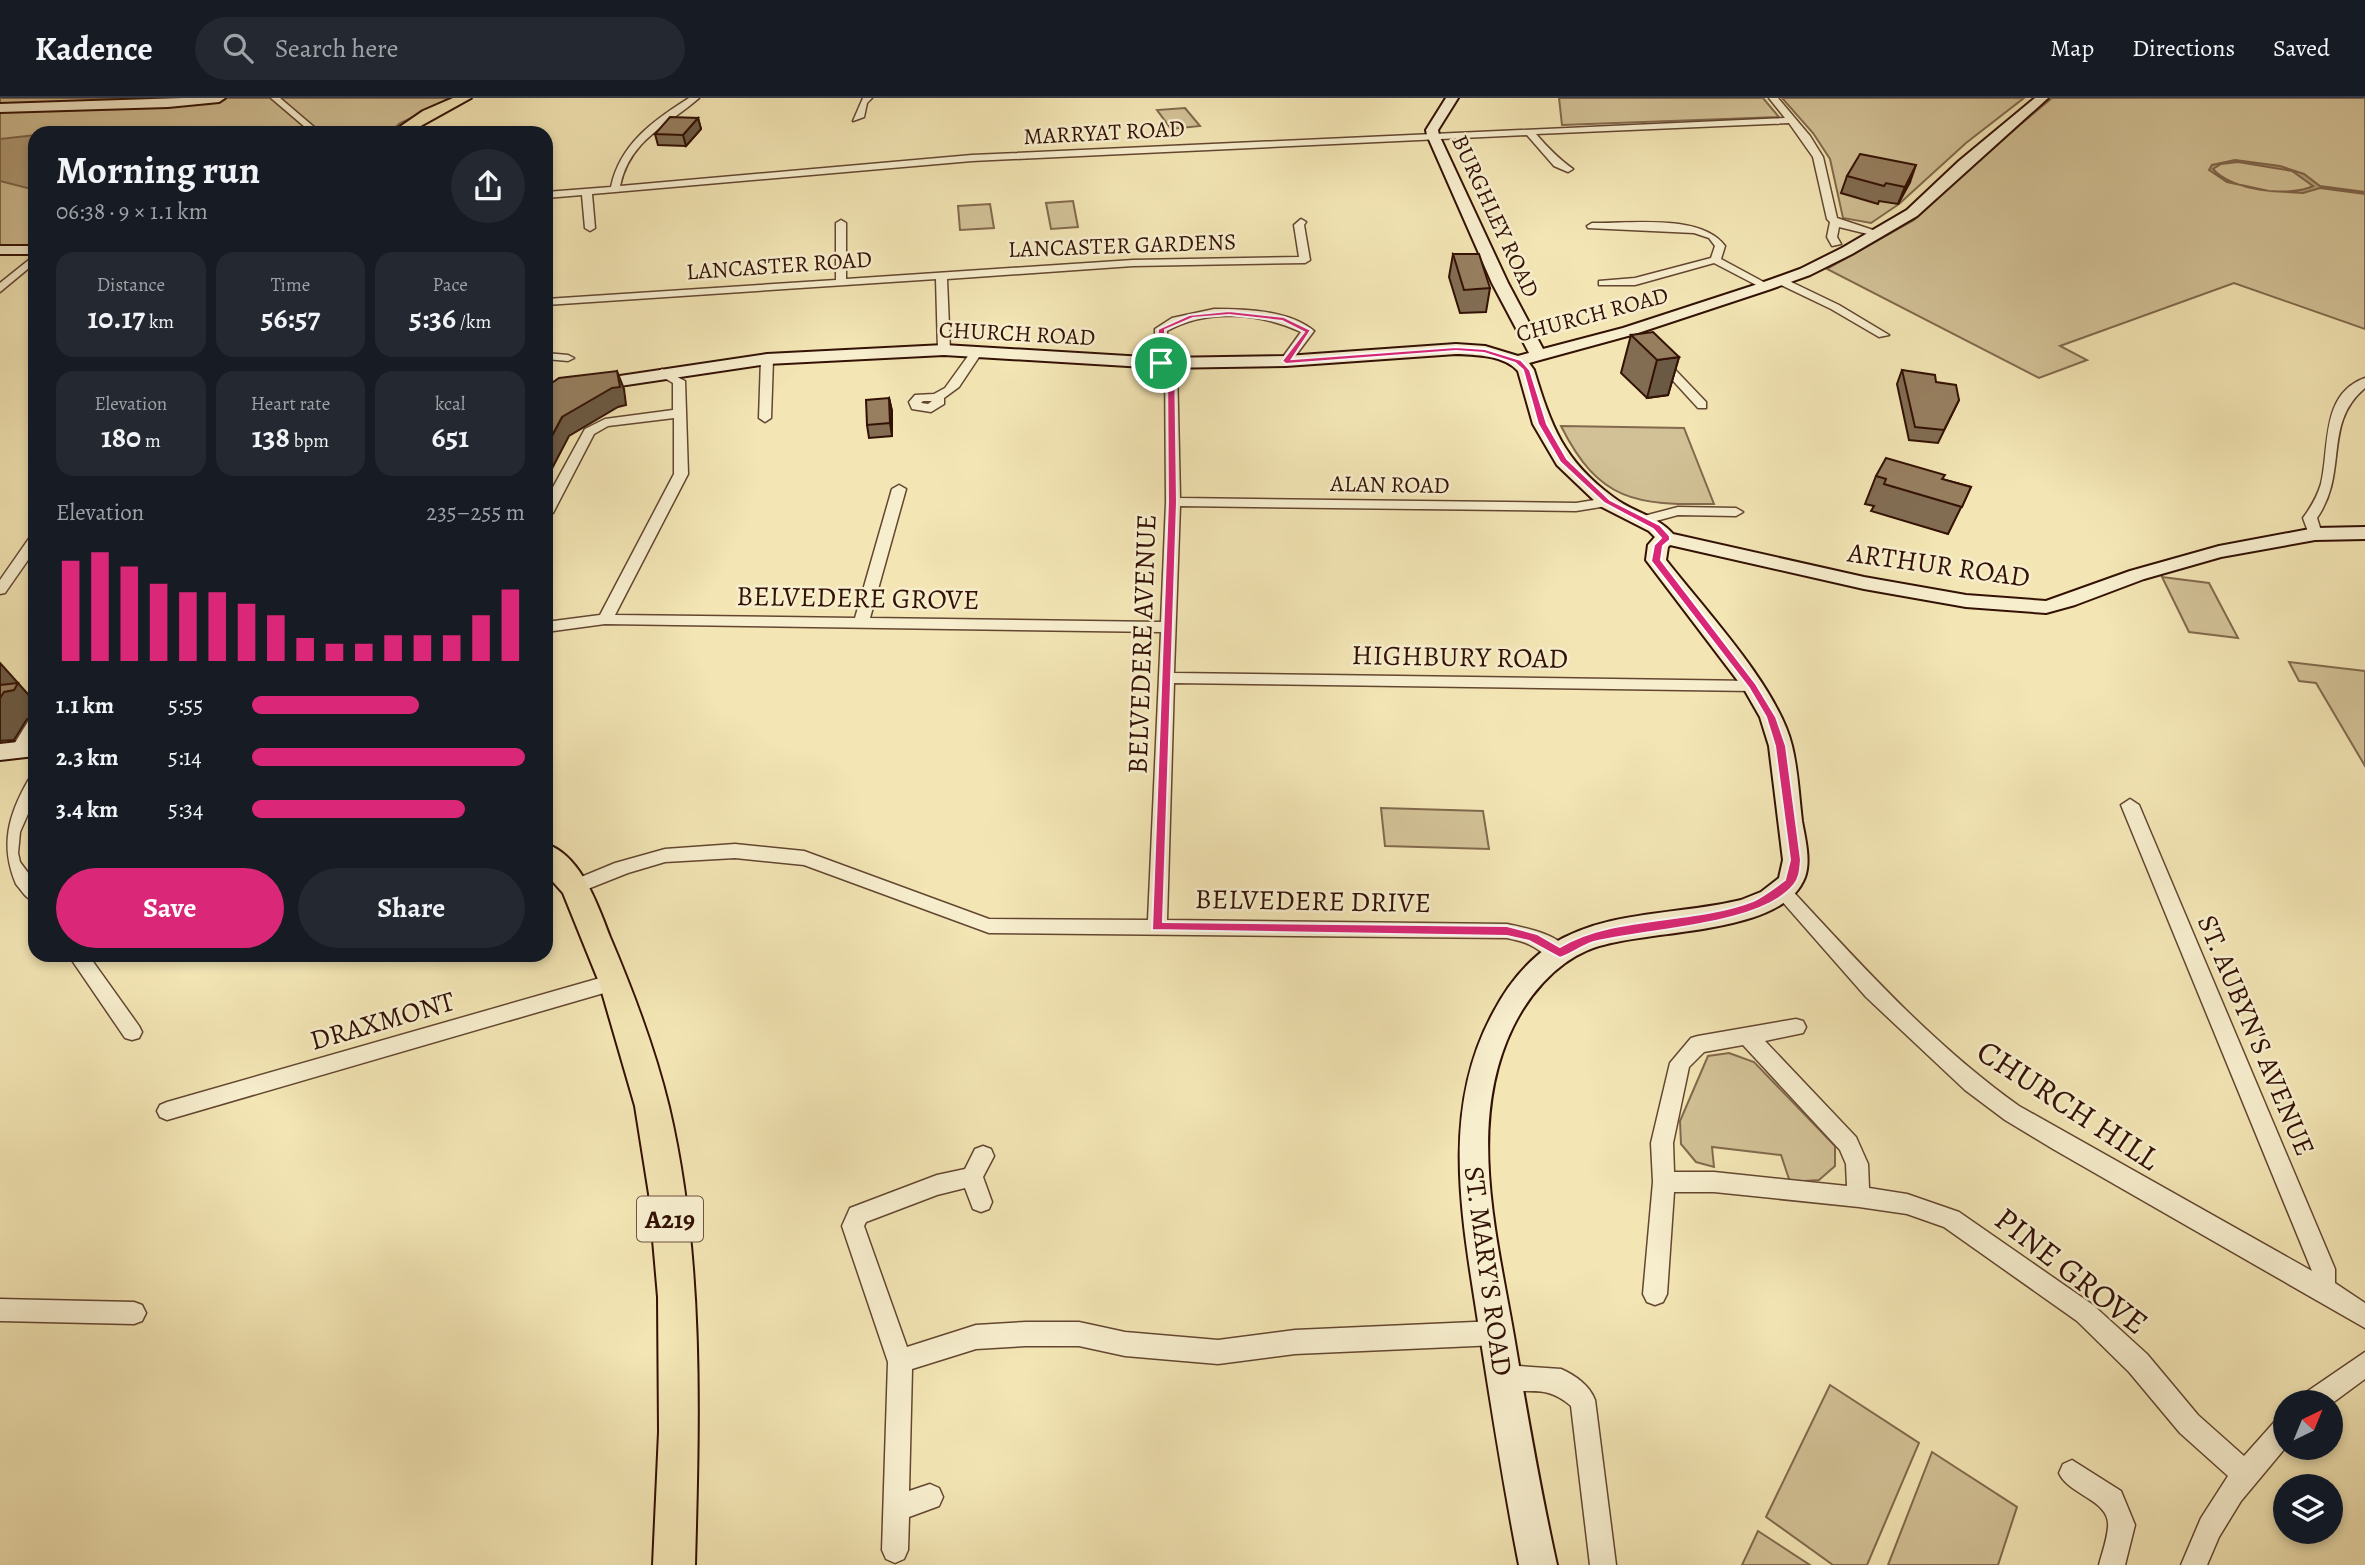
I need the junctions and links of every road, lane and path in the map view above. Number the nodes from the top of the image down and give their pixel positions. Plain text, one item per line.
1 (219, 98) edge
2 (275, 98) edge
3 (464, 98) edge
4 (695, 98) edge
5 (868, 98) edge
6 (1452, 98) edge
7 (1773, 98) edge
8 (2042, 98) edge
9 (0, 108) edge
10 (856, 118) dead end
11 (1791, 120) junction
12 (309, 126) edge
13 (409, 126) edge
14 (1528, 131) junction
15 (1433, 135) junction
16 (1568, 169) dead end
17 (615, 188) junction
18 (587, 191) junction
19 (553, 194) edge
20 (1301, 222) dead end
21 (1835, 222) junction
22 (841, 223) dead end
23 (1592, 226) dead end
24 (590, 228) dead end
25 (1880, 234) junction
26 (1836, 244) dead end
27 (0, 250) edge
28 (28, 250) edge
29 (1716, 260) junction
30 (28, 264) edge
31 (940, 277) junction
32 (841, 282) junction
33 (1603, 283) dead end
34 (1774, 283) junction
35 (0, 289) edge
36 (553, 302) edge
37 (1871, 315) dead end
38 (1853, 318) junction
39 (1883, 335) dead end
40 (1649, 349) edge
41 (944, 350) junction
42 (977, 351) junction
43 (1538, 354) junction
44 (553, 357) edge
45 (568, 358) dead end
46 (767, 359) junction
47 (1286, 361) junction
48 (1518, 361) junction
49 (1166, 363) junction
50 (662, 373) junction
51 (2365, 382) edge
52 (553, 391) edge
53 (937, 397) dead end
54 (1702, 405) dead end
55 (680, 413) junction
56 (765, 418) dead end
57 (899, 489) dead end
58 (553, 500) edge
59 (1173, 502) junction
60 (1607, 502) junction
61 (1736, 512) dead end
62 (1645, 520) junction
63 (2365, 533) edge
64 (2315, 534) junction
65 (1667, 538) junction
66 (28, 550) edge
67 (0, 590) edge
68 (605, 619) junction
69 (861, 623) junction
70 (553, 626) edge
71 (1169, 626) junction
72 (1167, 678) junction
73 (1753, 687) junction
74 (28, 735) edge
75 (18, 750) edge
76 (28, 796) edge
77 (2130, 805) dead end
78 (553, 863) edge
79 (28, 885) edge
80 (575, 887) junction
81 (1782, 891) junction
82 (1157, 927) junction
83 (1560, 953) junction
84 (83, 962) edge
85 (614, 982) junction
86 (1796, 1027) dead end
87 (132, 1032) dead end
88 (1747, 1036) junction
89 (167, 1111) dead end
90 (1664, 1182) junction
91 (1859, 1197) junction
92 (981, 1202) dead end
93 (2323, 1289) junction
94 (1655, 1294) dead end
95 (0, 1310) edge
96 (134, 1313) dead end
97 (2365, 1316) edge
98 (1497, 1333) junction
99 (900, 1362) junction
100 (2365, 1364) edge
101 (1504, 1377) junction
102 (2330, 1390) edge
103 (2273, 1443) edge
104 (2072, 1473) dead end
105 (2245, 1474) junction
106 (930, 1497) dead end
107 (895, 1509) junction
108 (895, 1550) dead end
109 (674, 1565) edge
110 (1538, 1565) edge
111 (1603, 1565) edge
112 (2112, 1565) edge
113 (2194, 1565) edge

1 - 9 street
2 - 12 street
3 - 13 main road
4 - 17 street
5 - 10 street
6 - 15 street, BURGHLEY ROAD
7 - 11 street
8 - 25 street, CHURCH ROAD
11 - 14 street, MARRYAT ROAD
11 - 21 street
14 - 15 street, MARRYAT ROAD
14 - 16 street
15 - 17 street, MARRYAT ROAD
15 - 43 street, BURGHLEY ROAD
17 - 18 street, MARRYAT ROAD
18 - 19 street, MARRYAT ROAD
18 - 24 street
20 - 31 street, LANCASTER GARDENS
21 - 25 street
21 - 26 street
22 - 32 street
23 - 29 street
25 - 34 street, CHURCH ROAD
27 - 28 street
29 - 33 street
29 - 34 street
30 - 35 street
31 - 32 street, LANCASTER ROAD
31 - 41 street
32 - 36 street, LANCASTER ROAD
34 - 38 street
34 - 43 street, CHURCH ROAD
37 - 38 street
38 - 39 street
40 - 54 street
41 - 42 street, CHURCH ROAD
41 - 46 street, CHURCH ROAD
42 - 49 street, CHURCH ROAD
42 - 53 street
43 - 48 street, CHURCH ROAD
44 - 45 street
46 - 50 street, CHURCH ROAD
46 - 56 street
47 - 48 street, CHURCH ROAD
47 - 49 street, CHURCH ROAD
47 - 49 street, BELVEDERE AVENUE
48 - 60 street
49 - 59 street, BELVEDERE AVENUE
50 - 52 street, CHURCH ROAD
50 - 55 street
51 - 64 street
55 - 58 street
55 - 68 street
57 - 69 street
59 - 60 street, ALAN ROAD
59 - 71 street, BELVEDERE AVENUE
60 - 62 street
61 - 62 street
62 - 65 street
63 - 64 street, ARTHUR ROAD
64 - 65 street, ARTHUR ROAD
65 - 73 street
66 - 67 street
68 - 69 street, BELVEDERE GROVE
68 - 70 street, BELVEDERE GROVE
69 - 71 street, BELVEDERE GROVE
71 - 72 street, BELVEDERE AVENUE
72 - 73 street, HIGHBURY ROAD
72 - 82 street, BELVEDERE AVENUE
73 - 81 street
74 - 75 street
76 - 79 street
77 - 93 street, ST. AUBYN'S AVENUE
78 - 80 main road, A219
80 - 82 street, BELVEDERE DRIVE
80 - 85 main road, A219
81 - 83 street, ST. MARY'S ROAD
81 - 93 street, CHURCH HILL
82 - 83 street, BELVEDERE DRIVE
83 - 98 street, ST. MARY'S ROAD
84 - 87 street
85 - 89 street, DRAXMONT
85 - 109 main road, A219
86 - 88 street
88 - 90 street
88 - 91 street
90 - 91 street, PINE GROVE
90 - 94 street
91 - 105 street, PINE GROVE
92 - 99 street
93 - 97 street, CHURCH HILL
95 - 96 street
98 - 99 street
98 - 101 street, ST. MARY'S ROAD
99 - 107 street
100 - 102 street
101 - 110 street, ST. MARY'S ROAD
101 - 111 street
103 - 105 street
104 - 112 street
105 - 113 street
106 - 107 street
107 - 108 street

